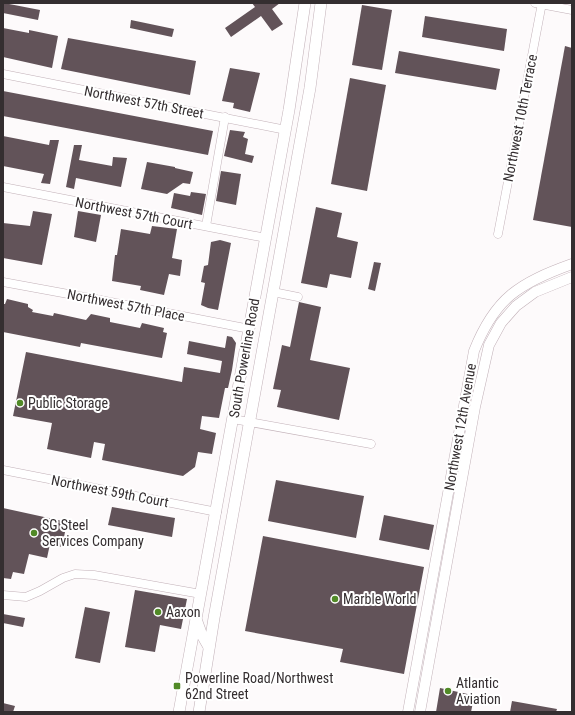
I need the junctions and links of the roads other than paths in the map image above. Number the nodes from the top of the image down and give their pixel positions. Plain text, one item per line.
1 (305, 3) edge
2 (321, 3) edge
3 (539, 3) edge
4 (572, 10) edge
5 (3, 74) edge
6 (289, 110) junction
7 (225, 117) junction
8 (286, 130) junction
9 (301, 136) junction
10 (297, 159) junction
11 (3, 187) edge
12 (206, 226) junction
13 (498, 234) dead end
14 (266, 238) junction
15 (280, 253) junction
16 (572, 264) edge
17 (572, 277) edge
18 (3, 282) edge
19 (273, 292) junction
20 (298, 297) dead end
21 (250, 329) junction
22 (463, 405) junction
23 (475, 407) junction
24 (233, 419) junction
25 (250, 422) junction
26 (371, 444) dead end
27 (3, 470) edge
28 (236, 499) junction
29 (217, 512) junction
30 (230, 533) junction
31 (201, 594) junction
32 (3, 595) edge
33 (196, 618) junction
34 (210, 647) junction
35 (415, 678) junction
36 (426, 679) junction
37 (179, 712) edge
38 (199, 712) edge
39 (408, 712) edge
40 (420, 712) edge

1 - 6 main road, South Powerline Road
2 - 9 main road, South Powerline Road
3 - 4 street
3 - 13 street, Northwest 10th Terrace
5 - 7 street, Northwest 57th Street
6 - 8 main road, South Powerline Road
6 - 9 main road
7 - 8 street, Northwest 57th Street
7 - 12 street
8 - 10 main road
8 - 14 main road, South Powerline Road
9 - 10 main road, South Powerline Road
10 - 15 main road, South Powerline Road
11 - 12 street, Northwest 57th Court
12 - 14 street, Northwest 57th Court
14 - 15 main road
14 - 21 main road, South Powerline Road
15 - 19 main road, South Powerline Road
16 - 22 street, Northwest 12th Avenue
17 - 23 street, Northwest 12th Avenue
18 - 21 street, Northwest 57th Place
19 - 20 street
19 - 25 main road, South Powerline Road
21 - 24 main road, South Powerline Road
22 - 23 street
22 - 35 street, Northwest 12th Avenue
23 - 36 street, Northwest 12th Avenue
24 - 25 street
24 - 29 main road, South Powerline Road
25 - 26 street
25 - 28 main road, South Powerline Road
27 - 29 street, Northwest 59th Court
28 - 29 main road
28 - 30 main road, South Powerline Road
29 - 30 main road
29 - 31 main road, South Powerline Road
30 - 34 main road, South Powerline Road
31 - 32 street
31 - 33 main road, South Powerline Road
33 - 34 main road
33 - 37 main road, South Powerline Road
34 - 38 main road, South Powerline Road
35 - 36 street
35 - 39 street
36 - 40 street

